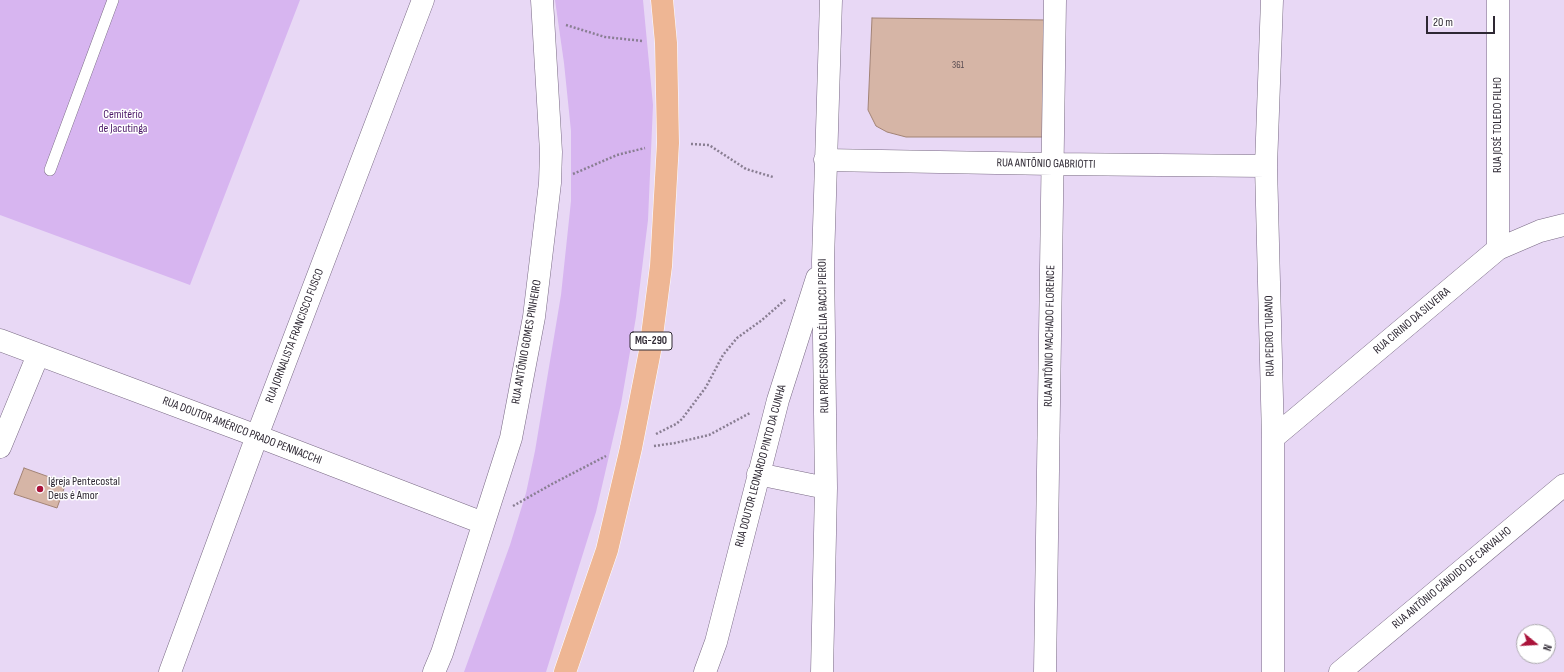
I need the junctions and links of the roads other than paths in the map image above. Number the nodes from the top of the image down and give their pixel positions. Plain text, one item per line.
1 (113, 0) edge
2 (424, 0) edge
3 (542, 0) edge
4 (662, 0) edge
5 (831, 0) edge
6 (1055, 0) edge
7 (1272, 0) edge
8 (1498, 0) edge
9 (825, 160) junction
10 (1053, 164) junction
11 (1266, 166) junction
12 (50, 170) dead end
13 (1564, 225) edge
14 (1498, 249) junction
15 (823, 261) junction
16 (0, 340) edge
17 (38, 355) junction
18 (257, 436) junction
19 (1273, 438) junction
20 (0, 446) edge
21 (758, 474) junction
22 (1564, 485) edge
23 (826, 488) junction
24 (483, 523) junction
25 (170, 672) edge
26 (434, 672) edge
27 (565, 672) edge
28 (705, 672) edge
29 (822, 672) edge
30 (1045, 672) edge
31 (1273, 672) edge
32 (1340, 672) edge

1 - 12 lane
2 - 18 street, RUA JORNALISTA FRANCISCO FUSCO
3 - 24 street, RUA ANTÔNIO GOMES PINHEIRO
4 - 27 highway, MG-290
5 - 9 street, RUA PROFESSORA CLÉLIA BACCI PIEROI
6 - 10 street, RUA ANTÔNIO MACHADO FLORENCE
7 - 11 street, RUA PEDRO TURANO
8 - 14 street, RUA JOSÉ TOLEDO FILHO
9 - 10 street, RUA ANTÔNIO GABRIOTTI
9 - 15 street, RUA PROFESSORA CLÉLIA BACCI PIEROI
10 - 11 street, RUA ANTÔNIO GABRIOTTI
10 - 30 street, RUA ANTÔNIO MACHADO FLORENCE
11 - 19 street, RUA PEDRO TURANO
13 - 14 street, RUA CIRINO DA SILVEIRA
14 - 19 street, RUA CIRINO DA SILVEIRA
15 - 21 street, RUA DOUTOR LEONARDO PINTO DA CUNHA
15 - 23 street, RUA PROFESSORA CLÉLIA BACCI PIEROI
16 - 17 street, RUA DOUTOR AMÉRICO PRADO PENNACCHI
17 - 18 street, RUA DOUTOR AMÉRICO PRADO PENNACCHI
17 - 20 street
18 - 24 street, RUA DOUTOR AMÉRICO PRADO PENNACCHI
18 - 25 street, RUA JORNALISTA FRANCISCO FUSCO
19 - 31 street, RUA PEDRO TURANO
21 - 23 street
21 - 28 street, RUA DOUTOR LEONARDO PINTO DA CUNHA
22 - 32 street, RUA ANTÔNIO CÂNDIDO DE CARVALHO
23 - 29 street, RUA PROFESSORA CLÉLIA BACCI PIEROI
24 - 26 street, RUA ANTÔNIO GOMES PINHEIRO

